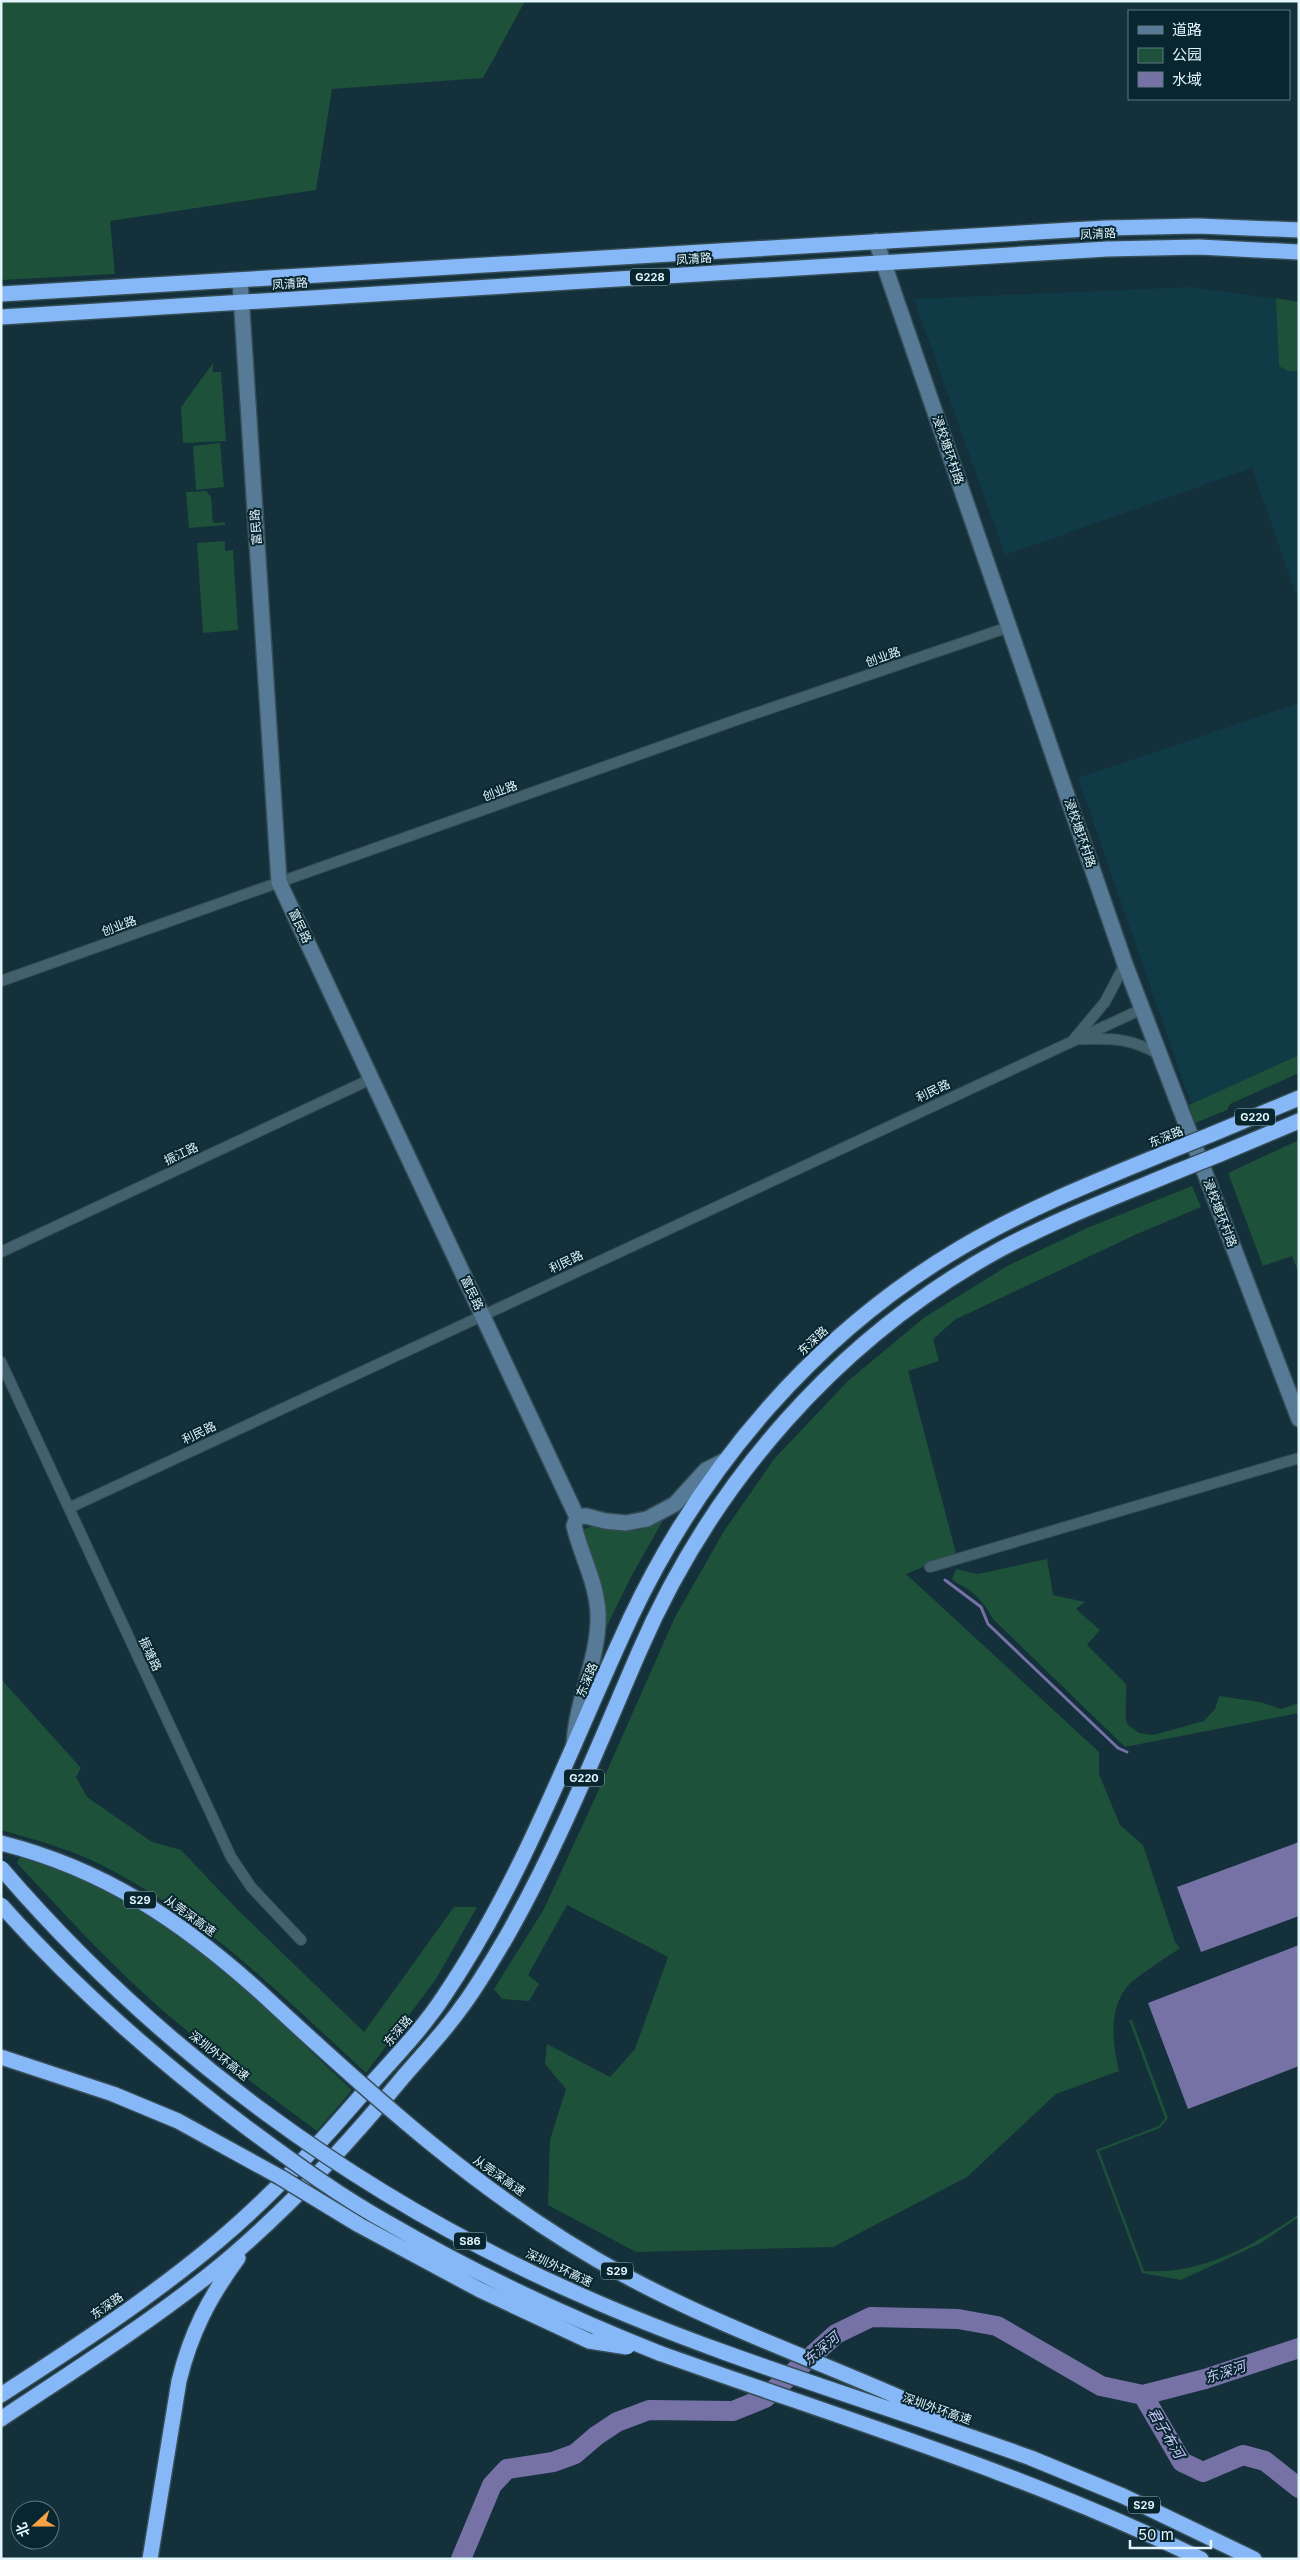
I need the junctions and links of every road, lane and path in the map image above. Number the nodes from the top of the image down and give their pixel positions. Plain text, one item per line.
1 (1299, 230) edge
2 (876, 242) junction
3 (1299, 252) edge
4 (883, 262) junction
5 (240, 280) junction
6 (1, 294) edge
7 (241, 302) junction
8 (1, 317) edge
9 (1009, 628) junction
10 (280, 882) junction
11 (1125, 964) junction
12 (1, 981) edge
13 (1142, 1009) junction
14 (1074, 1039) junction
15 (1160, 1055) junction
16 (371, 1079) junction
17 (1299, 1098) edge
18 (1299, 1122) edge
19 (1, 1252) edge
20 (482, 1315) junction
21 (1, 1362) edge
22 (1299, 1419) edge
23 (1299, 1458) edge
24 (724, 1461) junction
25 (69, 1508) junction
26 (577, 1517) junction
27 (930, 1567) dead end
28 (574, 1748) junction
29 (1, 1843) edge
30 (1, 1868) edge
31 (1, 1905) edge
32 (301, 1940) dead end
33 (1, 2057) edge
34 (256, 2234) junction
35 (659, 2352) junction
36 (1, 2395) edge
37 (1, 2420) edge
38 (1031, 2458) junction
39 (150, 2559) edge
40 (1201, 2559) edge
41 (1254, 2559) edge

1 - 2 highway, 凤清路 / G228
2 - 4 street, 浸校塘环村路
2 - 5 highway, 凤清路 / G228
3 - 4 highway, 凤清路 / G228
4 - 7 highway, 凤清路 / G228
4 - 9 street, 浸校塘环村路
5 - 6 highway, 凤清路 / G228
5 - 7 street, 富民路
7 - 8 highway, 凤清路 / G228
7 - 10 street, 富民路
9 - 10 street, 创业路
9 - 11 street, 浸校塘环村路
10 - 12 street, 创业路
10 - 16 street, 富民路
11 - 13 street, 浸校塘环村路
11 - 14 street, 利民路
13 - 14 street, 利民路
13 - 15 street, 浸校塘环村路
14 - 15 street, 利民路
14 - 20 street, 利民路
15 - 22 street, 浸校塘环村路
16 - 19 street, 振江路
16 - 20 street, 富民路
17 - 24 highway, 东深路 / G220, bridge
18 - 34 highway, G220, bridge
20 - 25 street, 利民路
20 - 26 street, 富民路
21 - 25 street, 振塘路
23 - 27 street
24 - 26 street
24 - 28 highway, 东深路 / G220
25 - 32 street, 振塘路
26 - 28 street, 富民路
28 - 36 highway, 东深路 / G220
29 - 38 highway, 从莞深高速 / S29, bridge
30 - 38 highway, 深圳外环高速 / S86, bridge
31 - 35 highway, S86, bridge
33 - 35 highway, S29, bridge
34 - 37 highway, G220
34 - 39 highway
35 - 40 highway, S29
38 - 41 highway, 深圳外环高速 / S29

